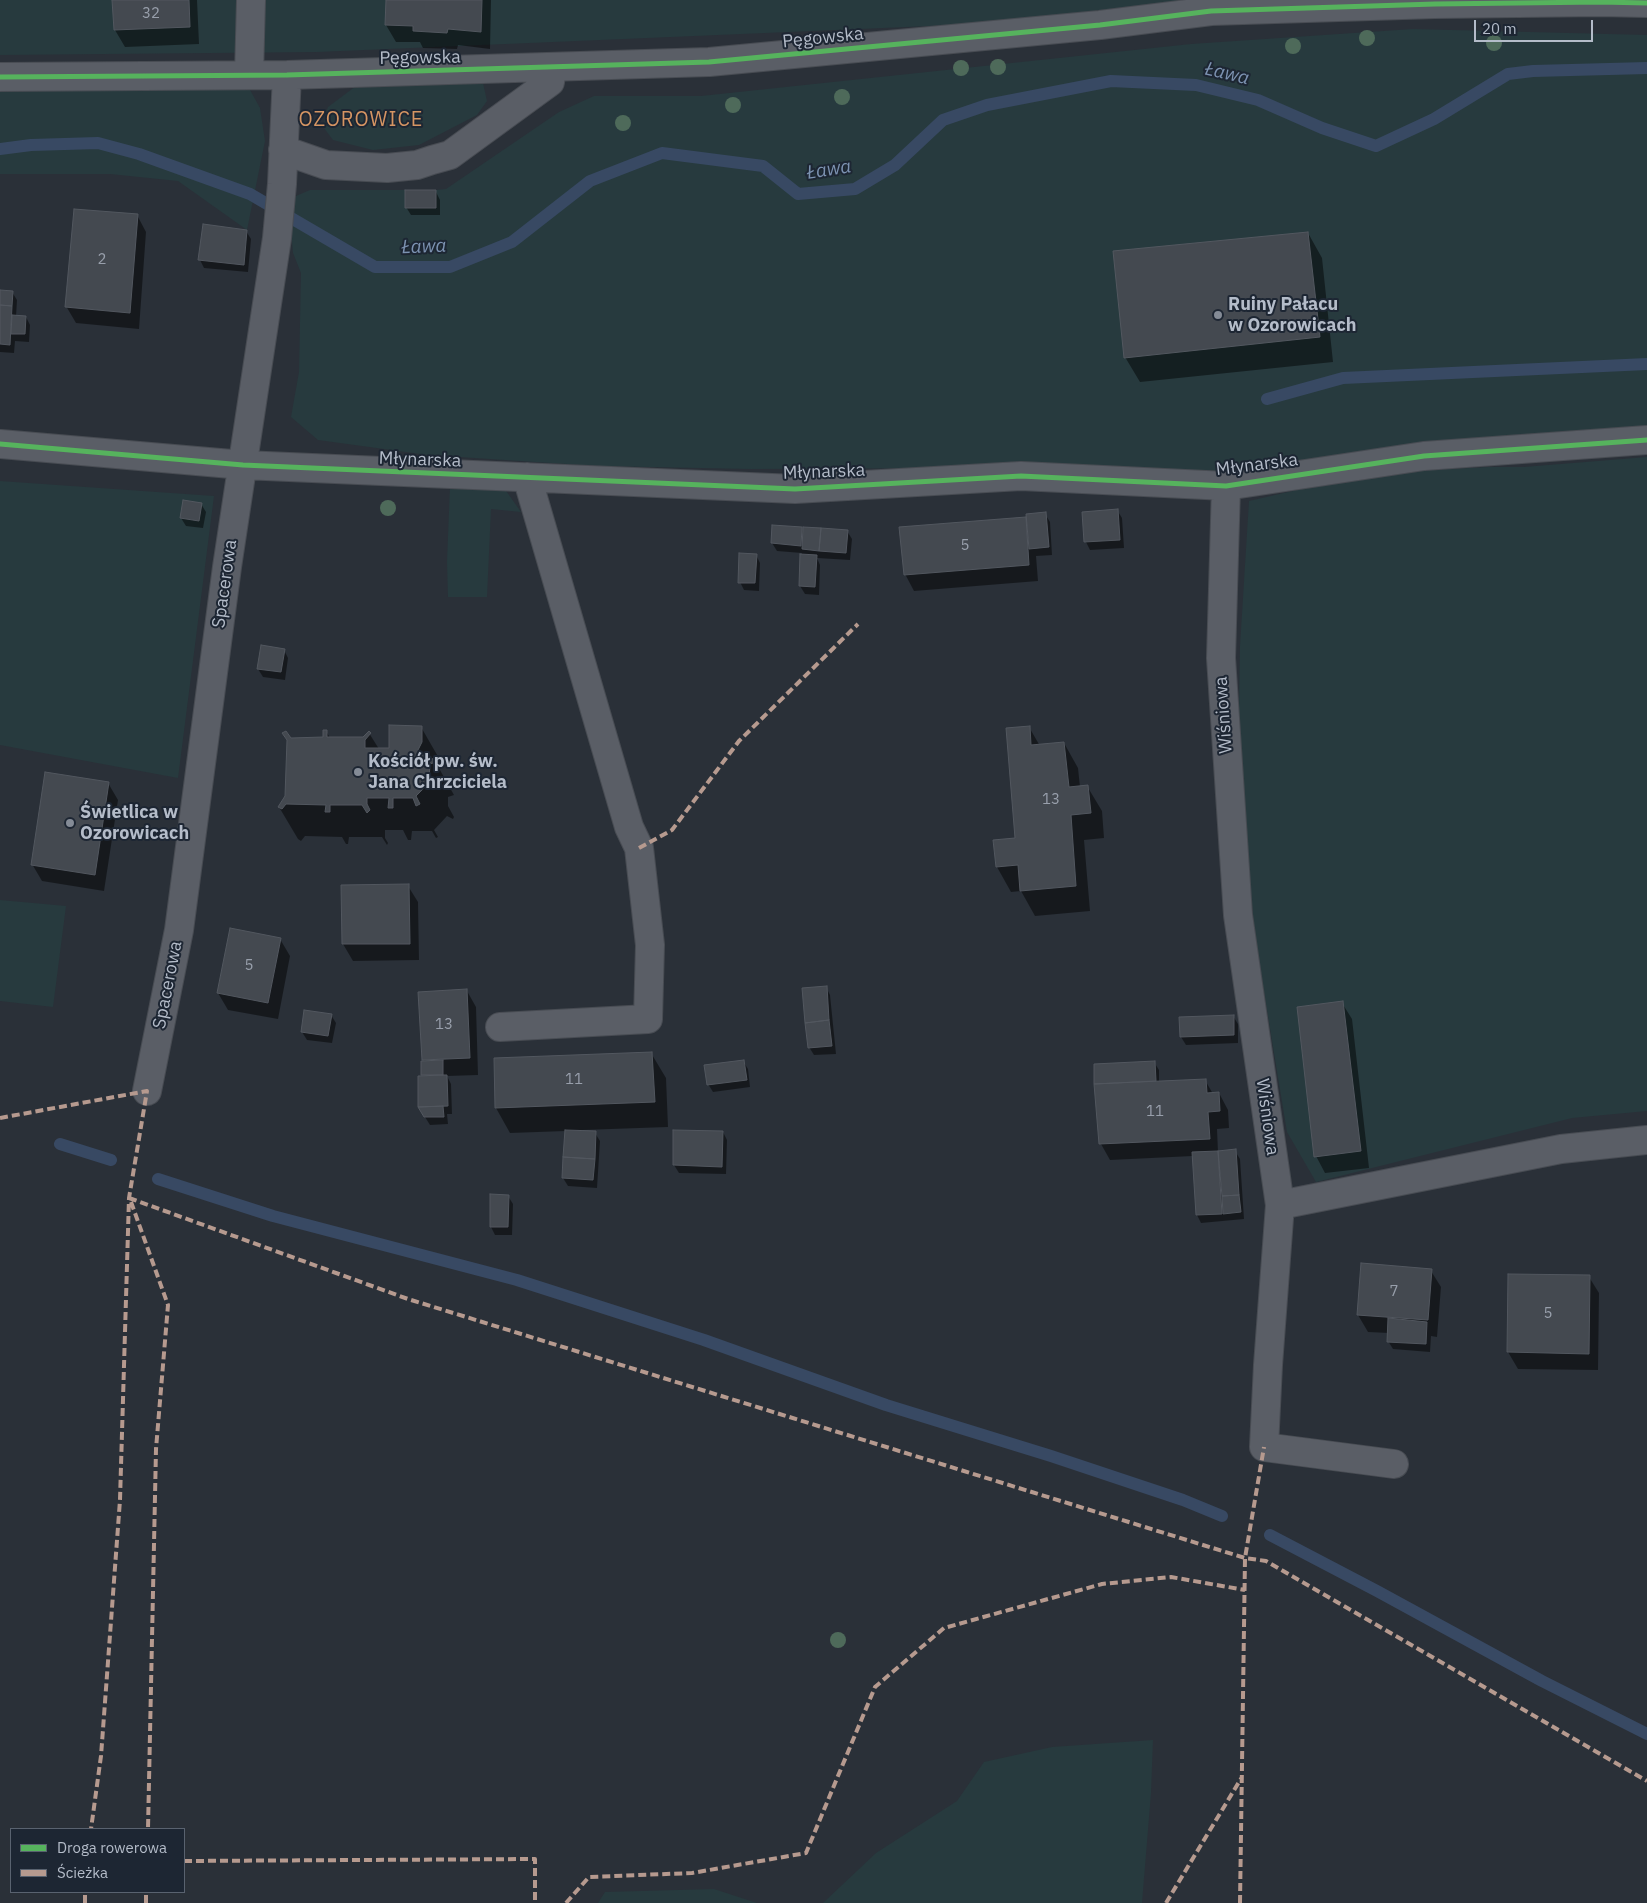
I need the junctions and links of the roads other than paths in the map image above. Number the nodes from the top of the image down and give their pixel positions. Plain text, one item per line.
1 (251, 0) edge
2 (1647, 3) edge
3 (552, 68) junction
4 (249, 75) junction
5 (287, 75) junction
6 (0, 77) edge
7 (283, 150) junction
8 (1647, 440) edge
9 (0, 444) edge
10 (243, 465) junction
11 (527, 477) junction
12 (1226, 486) junction
13 (500, 1027) dead end
14 (147, 1091) dead end
15 (1647, 1140) edge
16 (1280, 1205) junction
17 (1394, 1464) dead end

1 - 4 street
2 - 3 street, Pęgowska
3 - 5 street, Pęgowska
3 - 7 street
4 - 5 street, Pęgowska
4 - 6 street, Pęgowska
5 - 7 street, Spacerowa
7 - 10 street, Spacerowa
8 - 12 street, Młynarska
9 - 10 street, Młynarska
10 - 11 street, Młynarska
10 - 14 street, Spacerowa
11 - 12 street, Młynarska
11 - 13 street
12 - 16 street, Wiśniowa
15 - 16 street
16 - 17 street, Wiśniowa

